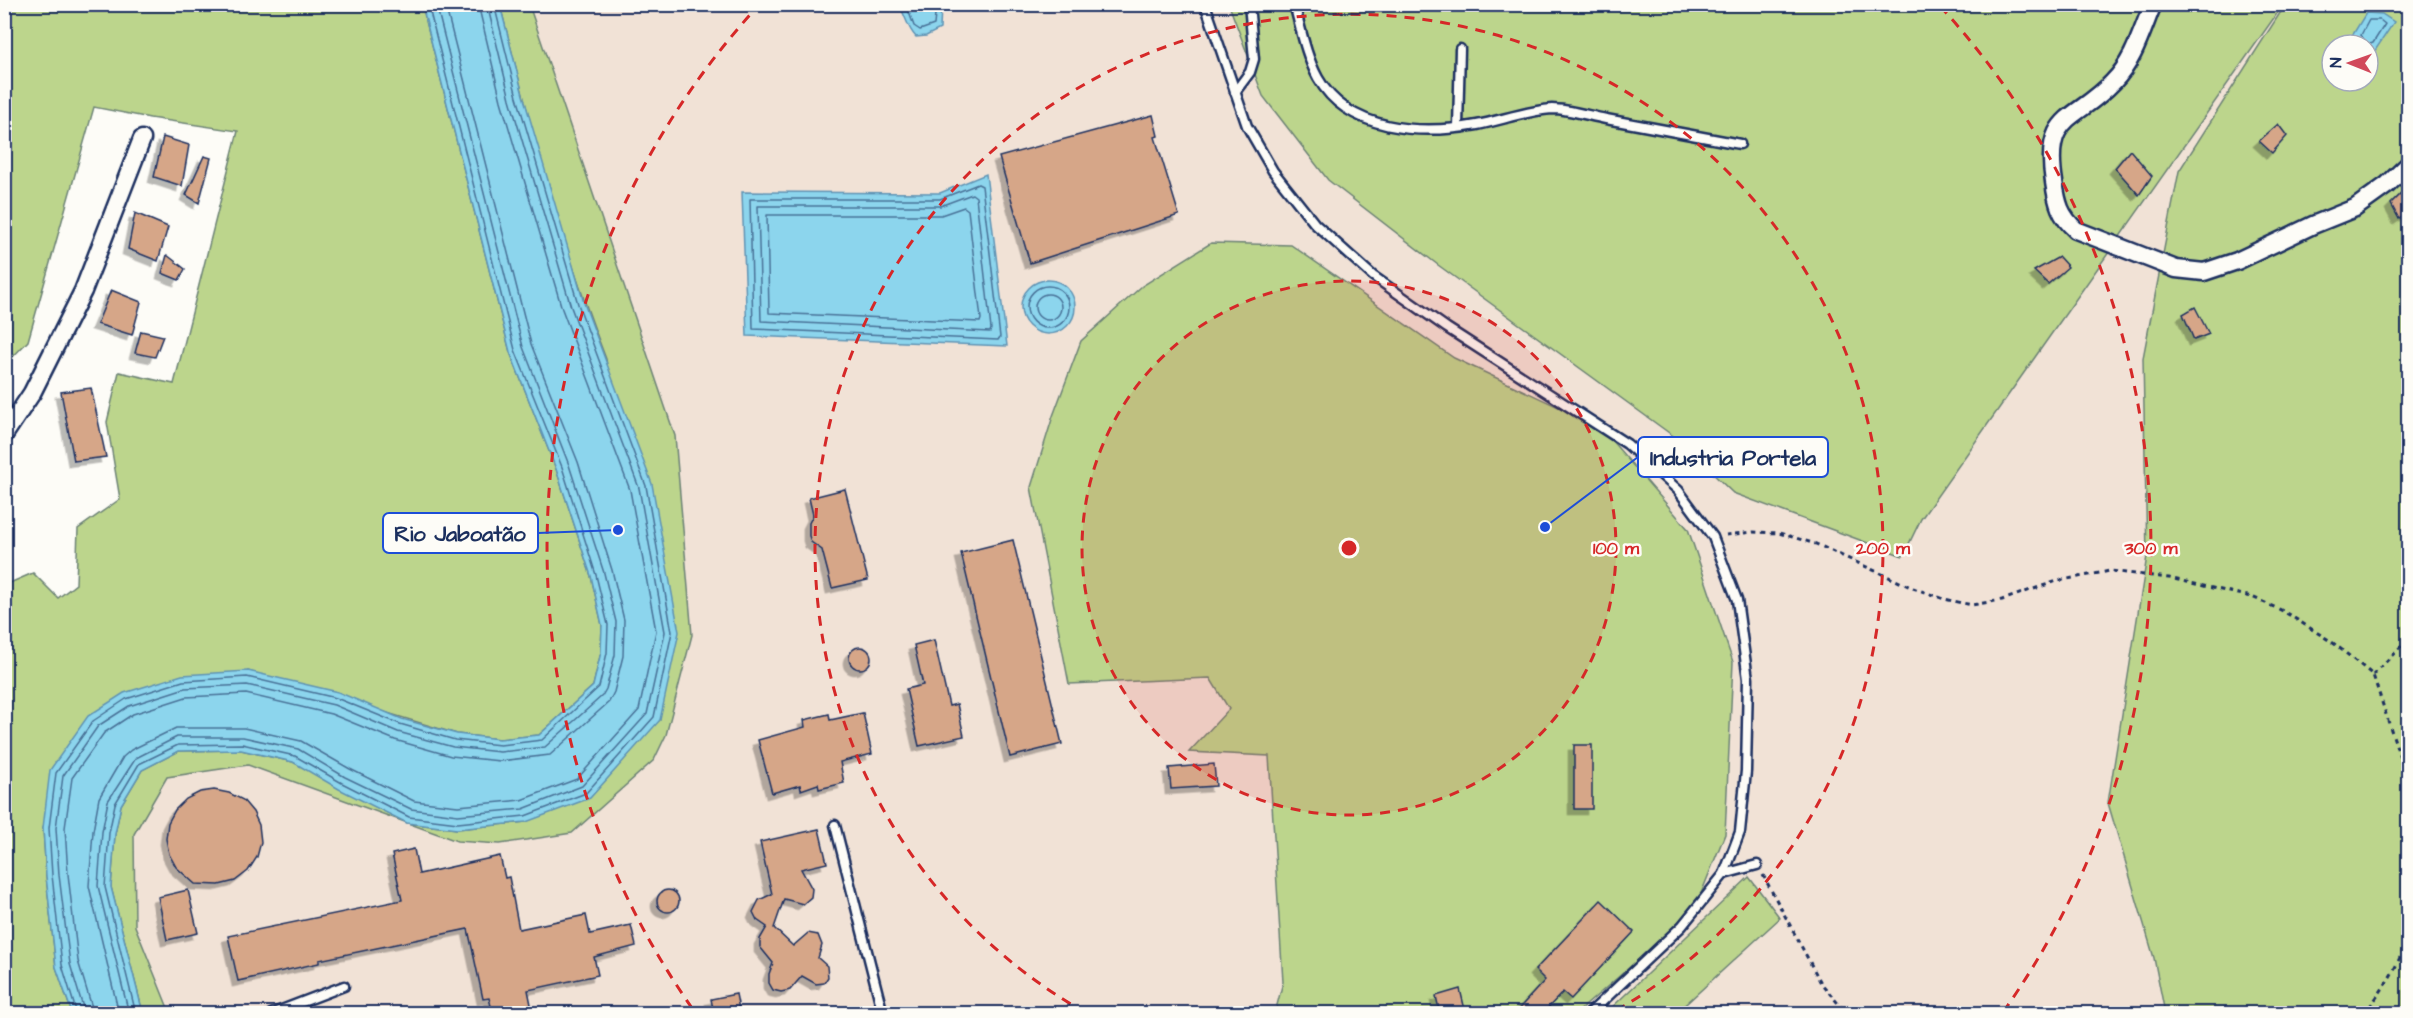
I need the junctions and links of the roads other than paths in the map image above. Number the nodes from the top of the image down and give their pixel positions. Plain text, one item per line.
1 (1205, 4) edge
2 (1249, 4) edge
3 (1294, 4) edge
4 (2153, 4) edge
5 (1460, 49) dead end
6 (1235, 92) junction
7 (1458, 128) junction
8 (142, 139) dead end
9 (1740, 144) dead end
10 (2409, 165) edge
11 (4, 435) edge
12 (835, 825) dead end
13 (1757, 865) road end
14 (1724, 874) junction
15 (344, 986) dead end
16 (271, 1014) edge
17 (883, 1014) edge
18 (1589, 1014) edge

1 - 6 lane
2 - 6 lane
3 - 7 lane
4 - 10 street
5 - 7 lane
6 - 14 lane
7 - 9 lane
8 - 11 street
12 - 17 lane
13 - 14 lane
14 - 18 lane
15 - 16 lane

